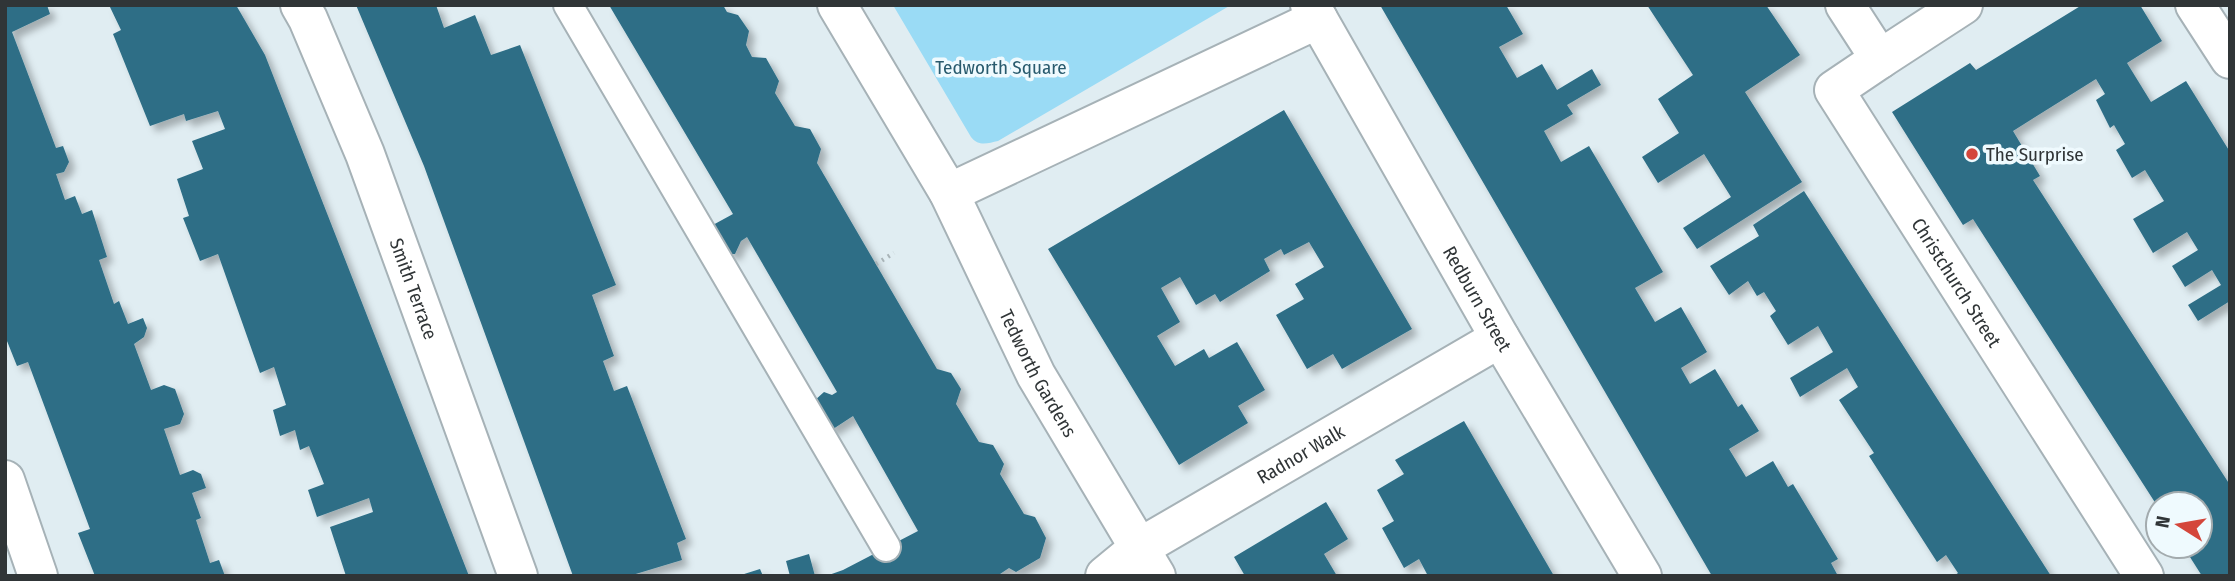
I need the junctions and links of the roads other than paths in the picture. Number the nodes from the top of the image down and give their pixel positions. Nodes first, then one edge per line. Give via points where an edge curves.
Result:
1 (300, 5) edge
2 (568, 5) edge
3 (837, 5) edge
4 (1845, 5) edge
5 (1963, 5) edge
6 (2195, 5) edge
7 (1314, 12) edge
8 (1880, 59) junction
9 (2230, 59) edge
10 (948, 193) junction
11 (1500, 338) junction
12 (5, 480) edge
13 (886, 547) dead end
14 (1148, 562) edge
15 (38, 576) edge
16 (518, 576) edge
17 (1105, 576) edge
18 (1642, 576) edge
19 (2144, 576) edge

1 - 16 street, Smith Terrace via 365,154
2 - 13 lane
3 - 10 street
4 - 8 street
5 - 8 street
6 - 9 street
7 - 10 street
7 - 11 street, Redburn Street
8 - 19 street, Christchurch Street via 1834,90
10 - 14 street, Tedworth Gardens via 1036,375
11 - 14 street, Radnor Walk
11 - 18 street, Redburn Street
12 - 15 street
14 - 17 street, Radnor Walk

